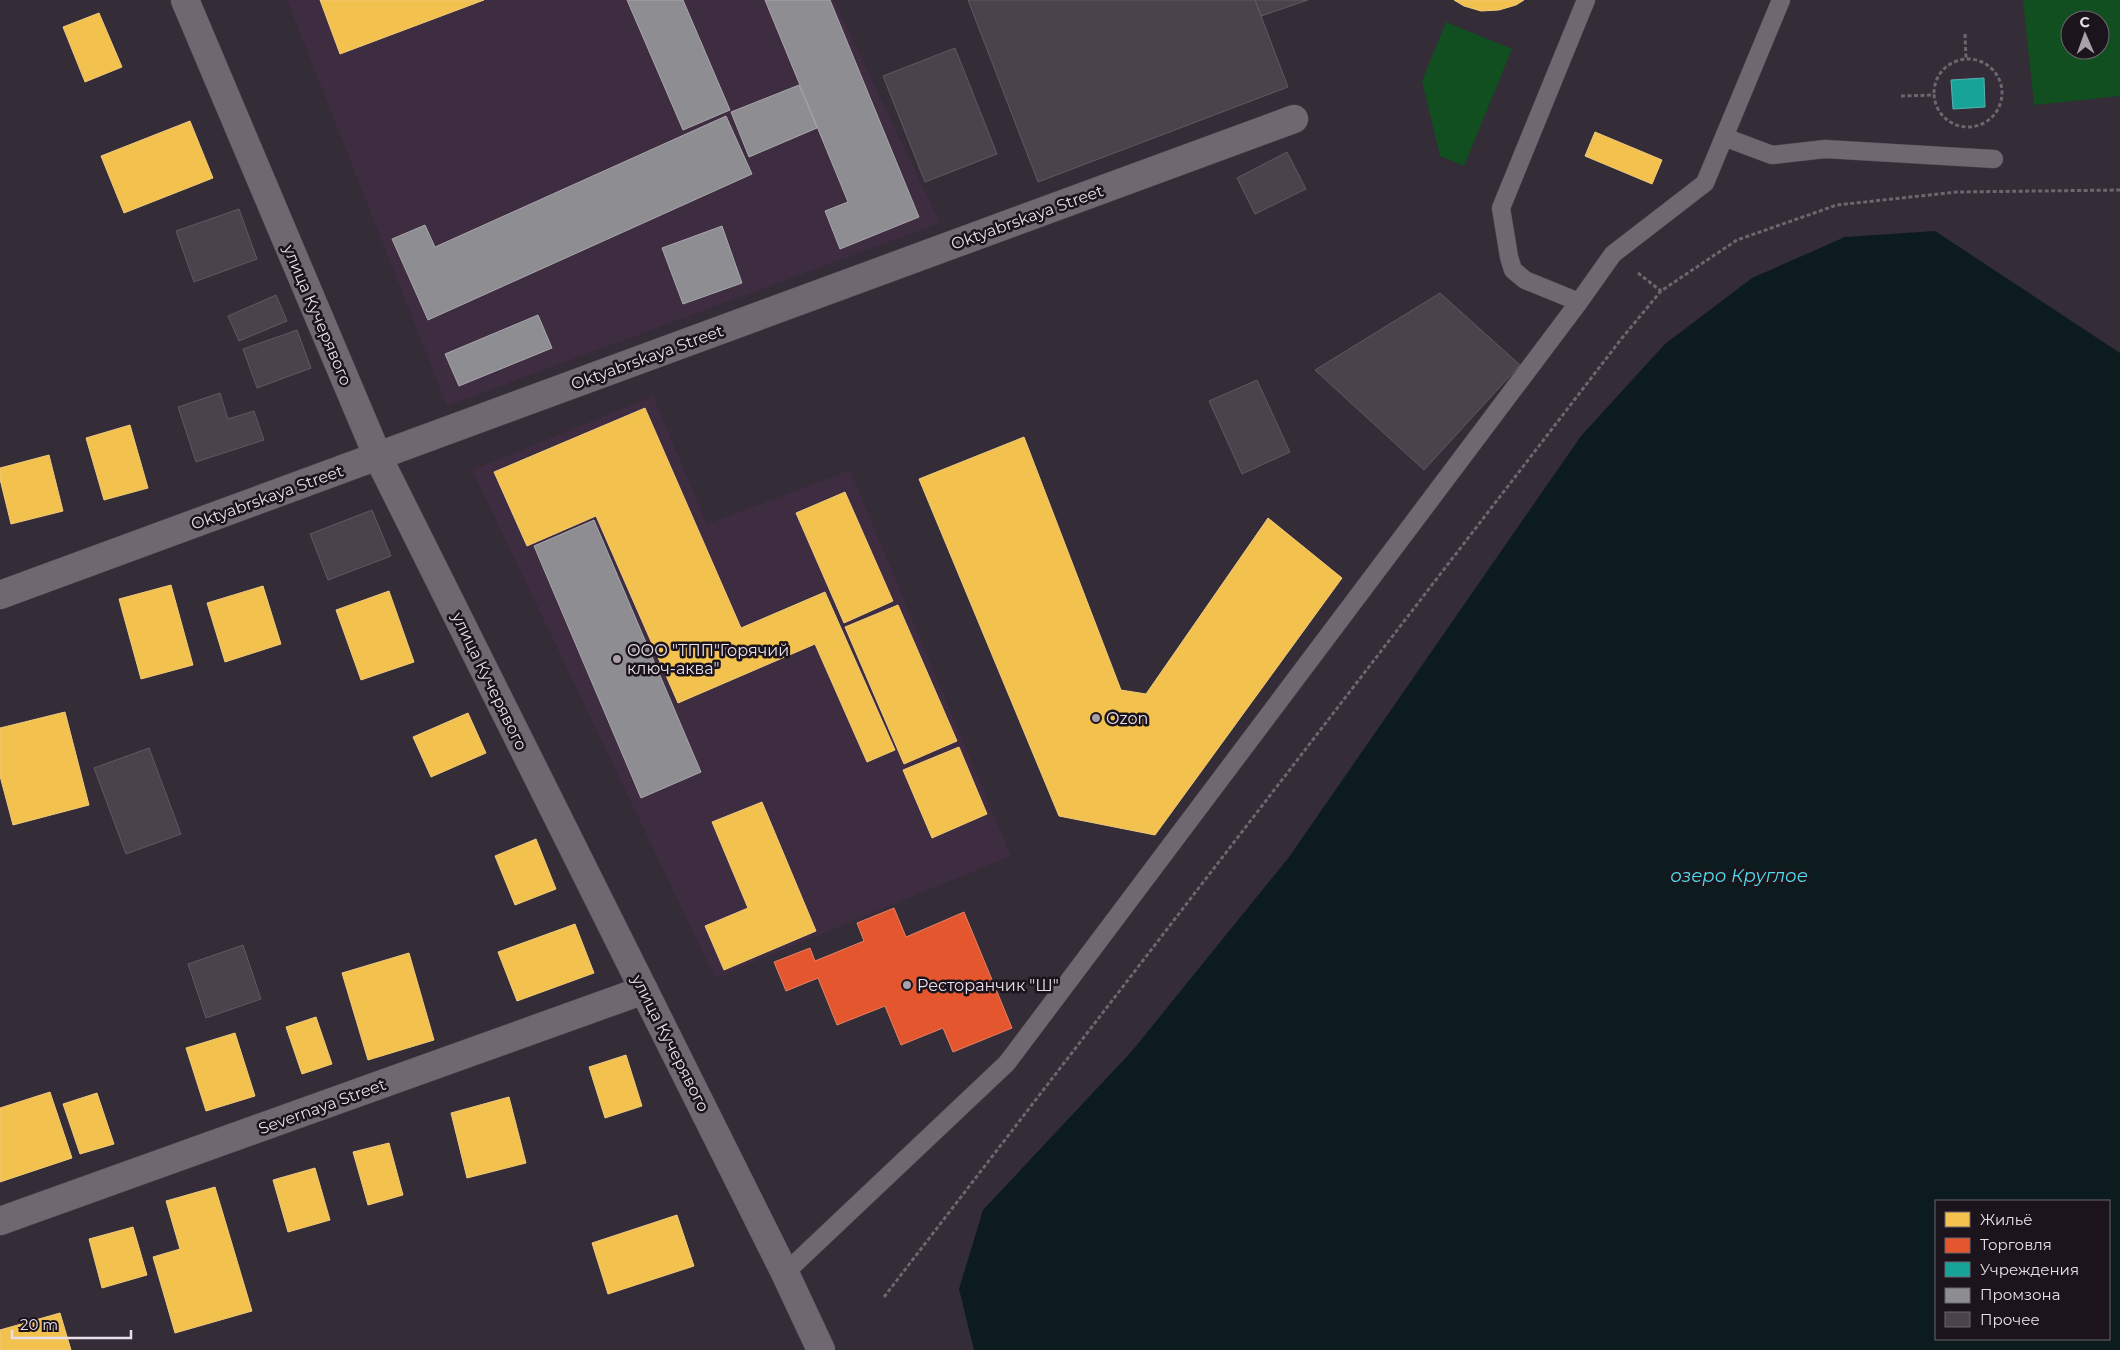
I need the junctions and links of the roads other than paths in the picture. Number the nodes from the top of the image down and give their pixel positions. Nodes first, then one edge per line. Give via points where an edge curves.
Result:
1 (185, 0) edge
2 (1586, 0) edge
3 (1780, 0) edge
4 (1294, 119) dead end
5 (1724, 137) junction
6 (1994, 159) dead end
7 (1579, 302) junction
8 (378, 456) junction
9 (0, 595) edge
10 (644, 990) junction
11 (0, 1221) edge
12 (785, 1273) junction
13 (822, 1350) edge

1 - 8 street, улица Кучерявого
2 - 7 lane via 1501,208 1513,270 1525,280
3 - 5 lane
4 - 8 street, Oktyabrskaya Street
5 - 6 lane via 1772,155 1825,149
5 - 7 lane via 1705,183 1613,254
7 - 12 lane via 1008,1063
8 - 9 street, Oktyabrskaya Street
8 - 10 street, улица Кучерявого
10 - 11 street, Severnaya Street
10 - 12 street, улица Кучерявого
12 - 13 street, улица Кучерявого

